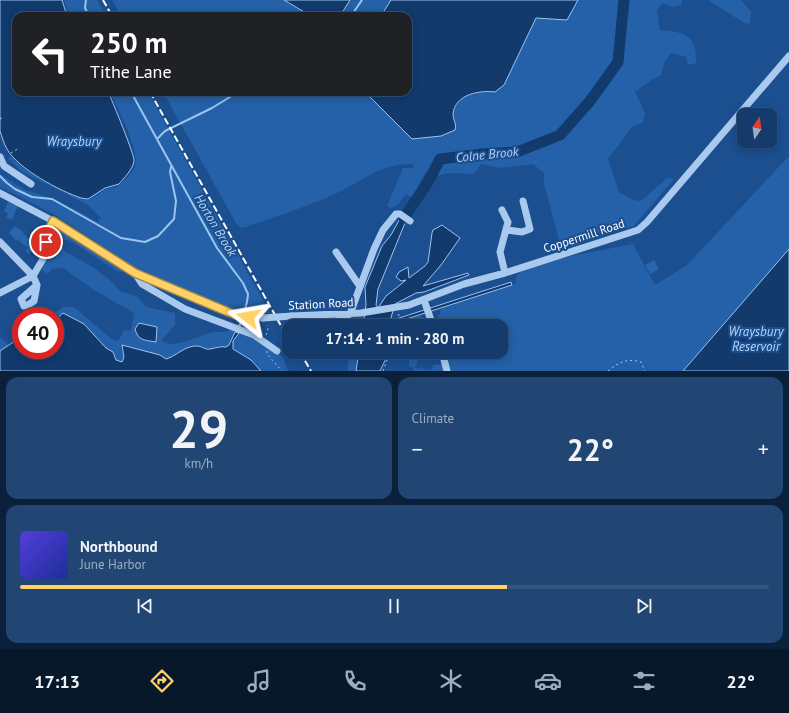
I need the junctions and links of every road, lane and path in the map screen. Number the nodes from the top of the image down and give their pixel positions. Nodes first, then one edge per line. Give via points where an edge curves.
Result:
1 (789, 56) edge
2 (4, 117) dead end
3 (0, 119) edge
4 (19, 148) dead end
5 (11, 153) dead end
6 (0, 157) edge
7 (31, 184) dead end
8 (0, 193) edge
9 (523, 201) dead end
10 (504, 212) dead end
11 (53, 221) junction
12 (410, 221) dead end
13 (507, 230) junction
14 (0, 242) edge
15 (492, 250) dead end
16 (336, 252) dead end
17 (500, 252) junction
18 (135, 273) junction
19 (505, 273) junction
20 (33, 276) junction
21 (37, 284) dead end
22 (359, 285) junction
23 (0, 293) edge
24 (424, 300) junction
25 (399, 308) junction
26 (361, 313) joint
27 (350, 314) junction
28 (341, 319) edge
29 (398, 319) edge
30 (431, 319) edge
31 (269, 344) junction
32 (278, 351) dead end
33 (387, 359) edge
34 (444, 359) edge
35 (282, 371) edge
36 (383, 371) edge
37 (447, 371) edge
38 (608, 371) edge
39 (645, 371) edge

1 - 19 street, Coppermill Road via 638,230
2 - 3 path
4 - 5 path
6 - 7 street via 4,166
8 - 11 street, Station Road
9 - 13 street via 530,229 522,232
10 - 13 street via 508,222
11 - 18 street, Station Road
11 - 20 street via 46,236 43,259
12 - 22 street via 396,214 383,230
13 - 17 street
14 - 20 street
15 - 17 street
16 - 22 street
17 - 19 street
18 - 27 street, Station Road, bridge via 233,314 248,317
18 - 31 street via 142,284 185,309 254,335
19 - 24 street, Coppermill Road via 464,284
20 - 21 street
20 - 23 street
22 - 27 street
24 - 25 street, Coppermill Road
24 - 30 street
25 - 26 street, Coppermill Road
25 - 29 path
26 - 27 street, Station Road
27 - 28 street
31 - 32 street
31 - 35 path via 267,354
33 - 36 path
34 - 37 street
38 - 39 path via 630,359 641,362

